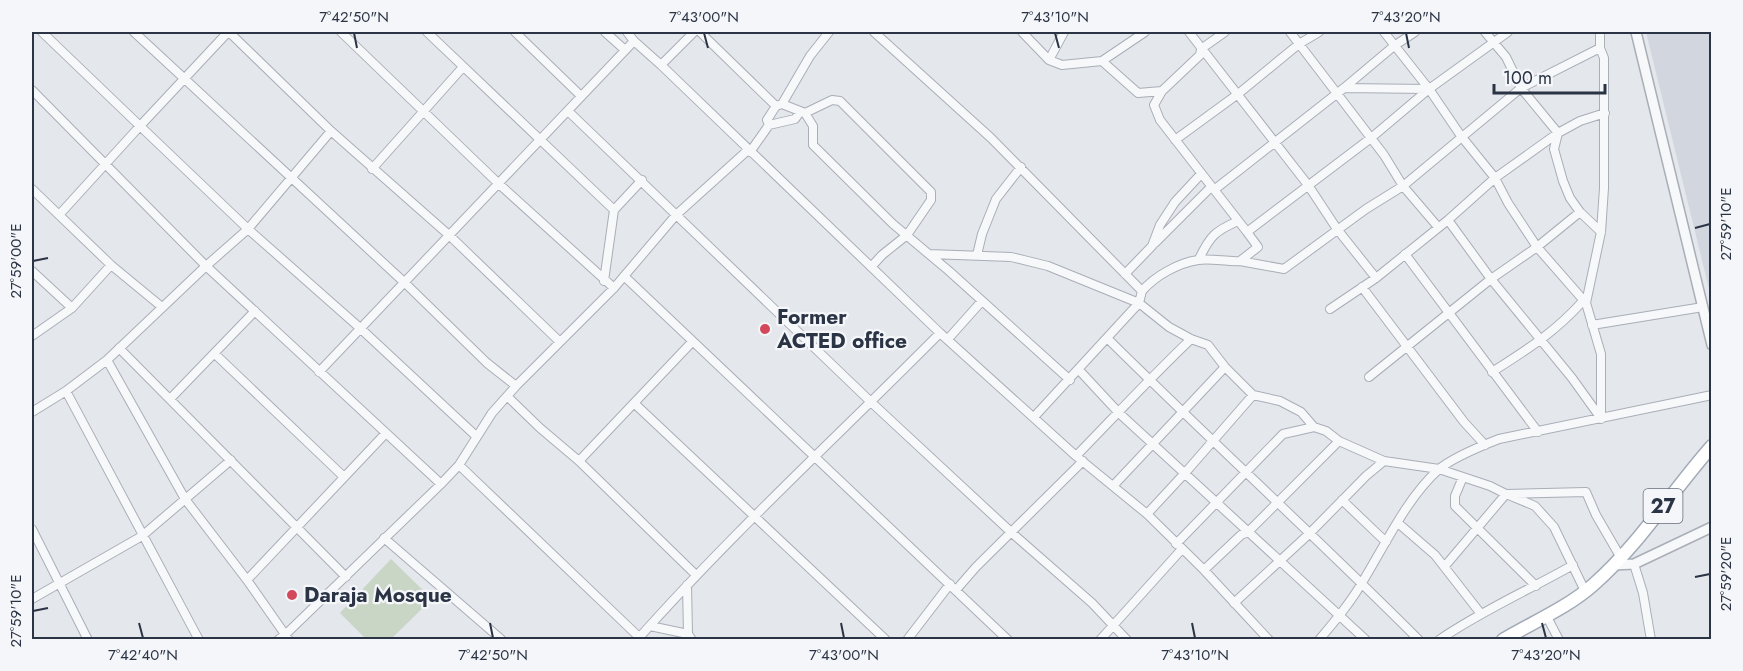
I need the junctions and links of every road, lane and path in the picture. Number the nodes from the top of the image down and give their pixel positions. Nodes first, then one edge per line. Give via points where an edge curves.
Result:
1 (42, 32) edge
2 (134, 32) edge
3 (229, 32) edge
4 (341, 32) edge
5 (427, 32) edge
6 (515, 32) edge
7 (605, 32) edge
8 (627, 32) edge
9 (694, 32) edge
10 (700, 32) edge
11 (829, 32) edge
12 (874, 32) edge
13 (1022, 32) edge
14 (1064, 32) edge
15 (1145, 32) edge
16 (1189, 32) edge
17 (1225, 32) edge
18 (1290, 32) edge
19 (1319, 32) edge
20 (1384, 32) edge
21 (1415, 32) edge
22 (1485, 32) edge
23 (1508, 32) edge
24 (1600, 32) edge
25 (1636, 32) edge
26 (634, 41) junction
27 (1493, 43) junction
28 (1299, 44) junction
29 (1394, 46) junction
30 (1600, 48) junction
31 (1201, 49) junction
32 (625, 50) junction
33 (1049, 60) junction
34 (1102, 61) junction
35 (661, 65) junction
36 (463, 67) junction
37 (184, 80) junction
38 (1521, 88) junction
39 (1429, 89) junction
40 (32, 90) edge
41 (1162, 91) junction
42 (1341, 91) junction
43 (1238, 94) junction
44 (581, 96) junction
45 (779, 105) junction
46 (422, 111) junction
47 (568, 111) junction
48 (803, 112) junction
49 (1605, 113) junction
50 (769, 125) junction
51 (140, 126) junction
52 (331, 131) junction
53 (1558, 133) junction
54 (1461, 136) junction
55 (1371, 138) junction
56 (540, 140) junction
57 (1175, 140) junction
58 (1274, 142) junction
59 (749, 151) junction
60 (105, 164) junction
61 (1021, 167) junction
62 (372, 169) junction
63 (1201, 174) junction
64 (290, 177) junction
65 (1495, 178) junction
66 (642, 180) junction
67 (499, 184) junction
68 (1308, 185) junction
69 (1403, 186) junction
70 (1212, 188) junction
71 (32, 189) edge
72 (614, 210) junction
73 (1580, 212) junction
74 (59, 215) junction
75 (676, 215) junction
76 (1448, 220) junction
77 (1238, 221) junction
78 (1438, 227) junction
79 (248, 229) junction
80 (1337, 229) junction
81 (1601, 231) junction
82 (1247, 232) junction
83 (450, 236) junction
84 (907, 236) junction
85 (1152, 246) junction
86 (1537, 248) junction
87 (929, 254) junction
88 (1406, 254) junction
89 (977, 255) junction
90 (1199, 259) junction
91 (1240, 261) junction
92 (111, 265) junction
93 (206, 266) junction
94 (870, 267) junction
95 (32, 271) edge
96 (1125, 274) junction
97 (624, 276) junction
98 (1376, 278) junction
99 (1491, 279) junction
100 (604, 281) junction
101 (405, 283) junction
102 (1362, 287) junction
103 (614, 288) junction
104 (1142, 291) junction
105 (981, 302) junction
106 (1584, 302) junction
107 (1139, 303) junction
108 (162, 307) junction
109 (72, 308) junction
110 (1703, 308) junction
111 (1330, 309) dead end
112 (255, 311) junction
113 (1451, 313) junction
114 (1592, 325) junction
115 (360, 328) junction
116 (940, 333) junction
117 (32, 336) edge
118 (1107, 338) junction
119 (948, 339) junction
120 (1191, 339) junction
121 (560, 342) junction
122 (692, 342) junction
123 (1540, 342) junction
124 (1712, 345) edge
125 (1406, 347) junction
126 (119, 348) junction
127 (215, 354) junction
128 (107, 360) junction
129 (1226, 367) junction
130 (1079, 370) junction
131 (319, 372) junction
132 (1492, 372) junction
133 (1369, 377) dead end
134 (1148, 379) junction
135 (1070, 380) junction
136 (516, 386) junction
137 (66, 391) junction
138 (1253, 395) junction
139 (1712, 395) edge
140 (507, 396) junction
141 (170, 399) junction
142 (872, 403) junction
143 (635, 404) junction
144 (32, 412) edge
145 (1182, 412) junction
146 (1119, 413) junction
147 (1034, 417) junction
148 (1601, 419) junction
149 (1314, 427) junction
150 (1538, 432) junction
151 (385, 434) junction
152 (476, 436) junction
153 (1339, 441) junction
154 (1212, 442) junction
155 (1153, 444) junction
156 (1485, 444) junction
157 (1712, 446) edge
158 (815, 455) junction
159 (1076, 456) junction
160 (231, 460) junction
161 (579, 461) junction
162 (1083, 461) junction
163 (1384, 461) junction
164 (459, 465) junction
165 (1439, 469) junction
166 (1245, 472) junction
167 (1185, 473) junction
168 (343, 476) junction
169 (1463, 477) junction
170 (441, 484) junction
171 (1113, 486) junction
172 (1506, 494) junction
173 (186, 500) junction
174 (1342, 500) junction
175 (1276, 502) junction
176 (1215, 503) junction
177 (1147, 514) junction
178 (755, 516) junction
179 (1398, 523) junction
180 (1478, 527) junction
181 (1712, 527) edge
182 (298, 528) junction
183 (32, 529) edge
184 (1248, 532) junction
185 (1012, 533) junction
186 (1309, 534) junction
187 (142, 536) junction
188 (384, 538) junction
189 (1386, 542) junction
190 (1179, 546) junction
191 (1280, 560) junction
192 (1617, 561) junction
193 (1634, 564) junction
194 (1573, 565) junction
195 (1445, 566) junction
196 (1204, 570) junction
197 (696, 575) junction
198 (346, 577) junction
199 (247, 580) junction
200 (1362, 583) junction
201 (60, 584) junction
202 (687, 585) junction
203 (1536, 586) junction
204 (953, 587) junction
205 (1585, 591) junction
206 (32, 599) edge
207 (1234, 603) junction
208 (1481, 614) junction
209 (1340, 615) junction
210 (1546, 615) junction
211 (1113, 624) junction
212 (650, 626) junction
213 (288, 637) edge
214 (690, 637) edge
215 (638, 638) edge
216 (88, 639) edge
217 (199, 639) edge
218 (278, 639) edge
219 (502, 639) edge
220 (886, 639) edge
221 (907, 639) edge
222 (1008, 639) edge
223 (1100, 639) edge
224 (1127, 639) edge
225 (1269, 639) edge
226 (1319, 639) edge
227 (1366, 639) edge
228 (1419, 639) edge
229 (1439, 639) edge
230 (1503, 639) edge
231 (1559, 639) edge
232 (1651, 639) edge

1 - 51 street
2 - 37 street
3 - 37 street
3 - 52 street
4 - 46 street
5 - 36 street
6 - 44 street
7 - 32 street
8 - 26 street
9 - 35 street
10 - 45 street
11 - 45 street
12 - 61 street
13 - 33 street
14 - 33 street
15 - 34 street
16 - 31 street
17 - 31 street
18 - 28 street
19 - 28 street
20 - 29 street
21 - 29 street
22 - 27 street
23 - 27 street
24 - 30 street
25 - 110 street
26 - 32 street
26 - 35 street
27 - 38 street via 1506,57
27 - 39 street
28 - 42 street
28 - 43 street
29 - 39 street
29 - 42 street
30 - 38 street
30 - 49 street via 1604,58
31 - 41 street via 1200,55
31 - 43 street
32 - 44 street
33 - 34 street via 1062,65
34 - 41 street via 1138,93
35 - 59 street
36 - 46 street
36 - 56 street
37 - 51 street
37 - 64 street
38 - 53 street
38 - 54 street
39 - 42 street
39 - 54 street
39 - 55 street
40 - 60 street
41 - 57 street via 1154,105
42 - 55 street
42 - 58 street
43 - 57 street
43 - 58 street
44 - 47 street
45 - 48 street
45 - 50 street via 767,120
46 - 62 street
46 - 67 street
47 - 56 street
47 - 66 street
48 - 50 street via 795,119
48 - 84 street via 813,126 813,145
48 - 84 street via 832,100 840,101 928,188 932,200
49 - 53 street
49 - 81 street
50 - 59 street
51 - 60 street
51 - 79 street
52 - 62 street
52 - 64 street
53 - 65 street
53 - 73 street via 1554,149 1559,168
54 - 65 street
54 - 69 street
55 - 68 street
55 - 69 street
56 - 67 street
56 - 72 street
57 - 63 street
58 - 68 street
58 - 70 street
59 - 75 street
59 - 94 street
60 - 74 street
60 - 93 street
61 - 89 street via 996,199
61 - 96 street
62 - 83 street
63 - 70 street
63 - 85 street via 1175,202
64 - 79 street
64 - 101 street
65 - 76 street
65 - 86 street
66 - 72 street
66 - 75 street
67 - 83 street
67 - 100 street
68 - 80 street
68 - 82 street
69 - 78 street
69 - 80 street
70 - 77 street
70 - 85 street
71 - 74 street
72 - 100 street
73 - 81 street
73 - 86 street
74 - 92 street
75 - 97 street
75 - 142 street
76 - 78 street
76 - 99 street
77 - 82 street
77 - 90 street via 1209,238
78 - 88 street
79 - 93 street
79 - 115 street
80 - 91 street via 1284,268
80 - 98 street
81 - 106 street
82 - 91 street via 1258,247
83 - 101 street
83 - 121 street
84 - 87 street
84 - 94 street
85 - 96 street
86 - 99 street
86 - 106 street
87 - 89 street
87 - 105 street
88 - 98 street
88 - 113 street
89 - 107 street via 1011,257 1048,266
90 - 91 street
90 - 104 street via 1152,280
92 - 108 street
92 - 109 street
93 - 108 street
93 - 112 street
94 - 116 street
95 - 109 street
96 - 104 street
97 - 103 street
97 - 122 street
98 - 102 street
99 - 113 street
99 - 123 street
100 - 103 street
101 - 115 street
101 - 136 street
102 - 111 street
102 - 125 street
103 - 121 street
104 - 107 street
105 - 119 street
105 - 135 street
106 - 114 street
106 - 123 street
107 - 118 street
107 - 120 street
108 - 126 street
109 - 117 street
110 - 114 street
110 - 124 street
112 - 127 street
112 - 131 street
113 - 125 street
113 - 132 street
114 - 148 street via 1600,354
115 - 131 street
115 - 152 street
116 - 119 street
116 - 142 street
118 - 130 street
118 - 134 street
119 - 147 street
120 - 129 street via 1208,345
120 - 134 street
121 - 136 street
122 - 143 street
122 - 158 street
123 - 132 street
123 - 148 street
125 - 133 street
125 - 156 street
126 - 128 street
126 - 141 street
127 - 141 street
127 - 168 street
128 - 137 street
128 - 173 street
129 - 138 street
129 - 145 street
130 - 135 street
130 - 146 street
131 - 151 street
132 - 150 street
134 - 145 street
134 - 146 street
135 - 147 street
136 - 140 street
137 - 144 street
137 - 187 street
138 - 149 street via 1280,401 1301,412
138 - 154 street
139 - 148 street
140 - 152 street
140 - 161 street
141 - 160 street
142 - 158 street
142 - 185 street
143 - 161 street
143 - 178 street
145 - 154 street
145 - 155 street
146 - 155 street
146 - 159 street
147 - 159 street
148 - 150 street
149 - 153 street
149 - 166 street via 1282,434
150 - 156 street
151 - 168 street
151 - 170 street
152 - 164 street
153 - 163 street
153 - 175 street
154 - 166 street
154 - 167 street
155 - 167 street
155 - 171 street
156 - 165 street
157 - 192 main road, 27
158 - 178 street
158 - 204 street
159 - 162 street
160 - 173 street
160 - 182 street
161 - 197 street
162 - 171 street
162 - 185 street
163 - 165 street
163 - 174 street
164 - 170 street
164 - 215 street
165 - 169 street
165 - 179 street
166 - 175 street
166 - 176 street
167 - 176 street
167 - 177 street
168 - 182 street
169 - 172 street
169 - 180 street via 1455,506
170 - 188 street
171 - 177 street
172 - 180 street
172 - 192 street via 1586,492
172 - 194 street via 1535,506 1554,527
173 - 187 street
173 - 199 street
174 - 186 street
174 - 189 street
175 - 184 street
175 - 186 street
176 - 184 street
176 - 190 street
177 - 190 street
178 - 197 street
178 - 220 street
179 - 189 street
179 - 195 street
180 - 195 street
180 - 203 street
181 - 193 street
182 - 198 street
182 - 199 street
183 - 201 street
184 - 191 street
184 - 196 street
185 - 204 street
185 - 211 street
186 - 191 street
186 - 200 street
187 - 201 street
187 - 217 street
188 - 198 street
188 - 219 street
189 - 200 street
190 - 196 street
190 - 211 street
191 - 207 street
191 - 209 street
192 - 193 street
192 - 205 main road
193 - 232 street
194 - 203 street
194 - 205 street
195 - 208 street
196 - 207 street
197 - 202 street
198 - 213 street
199 - 213 street
200 - 209 street
200 - 228 street
201 - 206 street
201 - 216 street
202 - 212 street
202 - 214 street
203 - 208 street
204 - 221 street
204 - 222 street
205 - 210 main road
207 - 225 street
208 - 229 street
209 - 226 street
209 - 227 street
210 - 230 main road
210 - 231 street
211 - 223 street
211 - 224 street
212 - 214 street
212 - 215 street
213 - 218 street

